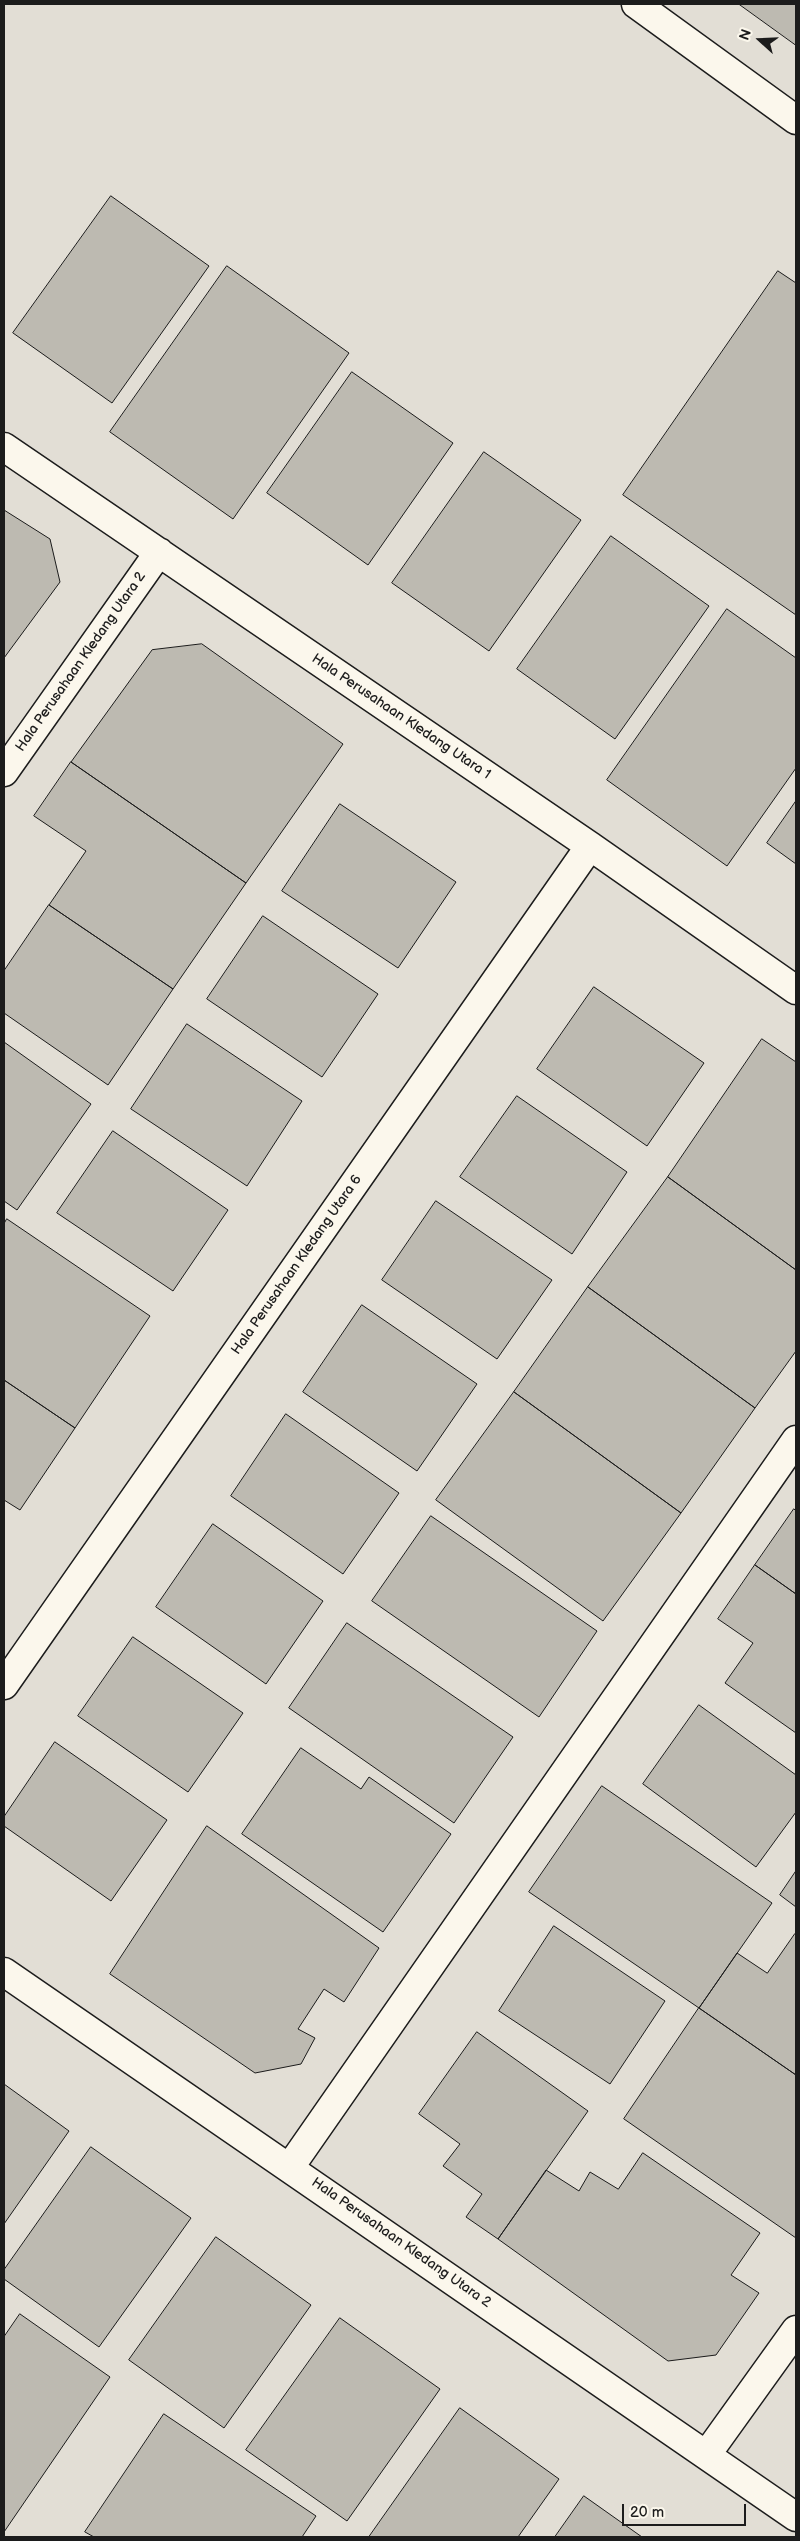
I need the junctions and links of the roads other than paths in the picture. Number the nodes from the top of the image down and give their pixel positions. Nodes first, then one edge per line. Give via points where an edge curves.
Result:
1 (636, 4) edge
2 (796, 120) edge
3 (4, 446) edge
4 (159, 552) junction
5 (4, 772) edge
6 (590, 846) junction
7 (796, 990) edge
8 (796, 1440) edge
9 (4, 1685) edge
10 (4, 1972) edge
11 (290, 2167) junction
12 (796, 2330) edge
13 (707, 2454) junction
14 (796, 2517) edge

1 - 2 street
3 - 4 street, Hala Perusahaan Kledang Utara 1
4 - 5 street, Hala Perusahaan Kledang Utara 2
4 - 6 street, Hala Perusahaan Kledang Utara 1
6 - 7 street, Hala Perusahaan Kledang Utara 1
6 - 9 street, Hala Perusahaan Kledang Utara 6
8 - 11 street
10 - 11 street, Hala Perusahaan Kledang Utara 2
11 - 13 street, Hala Perusahaan Kledang Utara 2
12 - 13 street
13 - 14 street, Hala Perusahaan Kledang Utara 2

